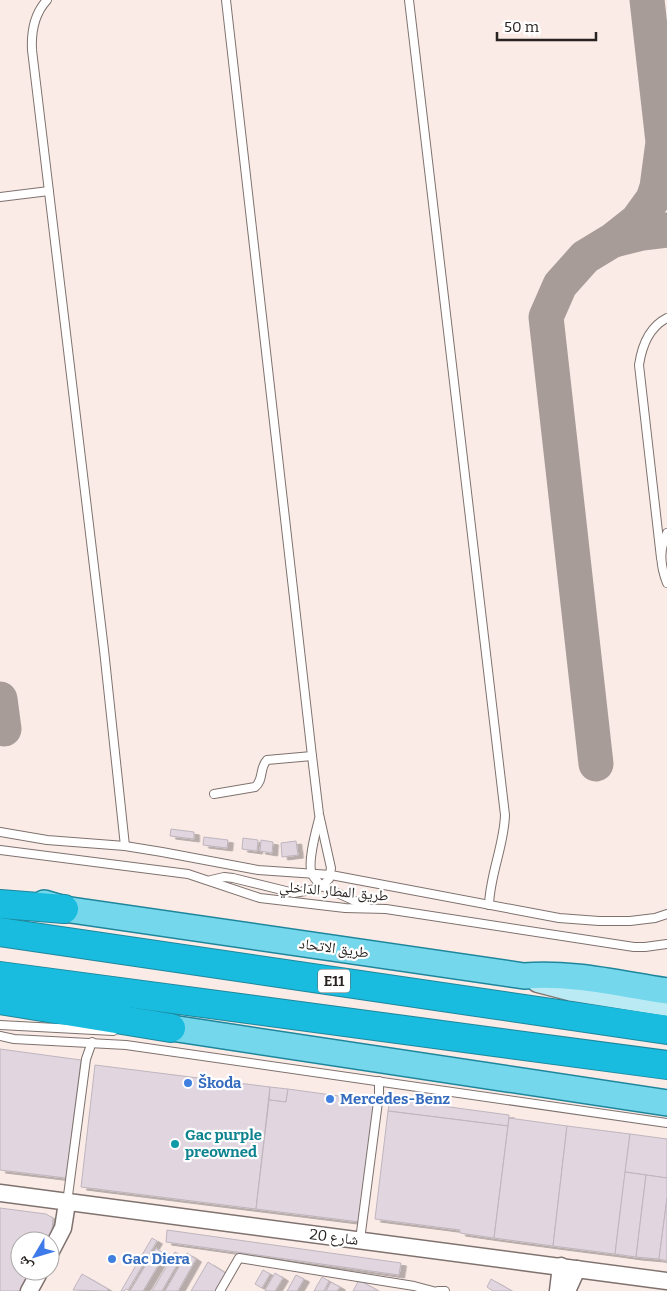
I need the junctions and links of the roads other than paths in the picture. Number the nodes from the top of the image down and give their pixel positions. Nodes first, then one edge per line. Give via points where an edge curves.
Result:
1 (47, 0) edge
2 (226, 0) edge
3 (409, 0) edge
4 (49, 191) junction
5 (0, 197) edge
6 (667, 318) edge
7 (667, 533) edge
8 (661, 558) junction
9 (667, 583) edge
10 (312, 756) junction
11 (214, 794) dead end
12 (319, 814) junction
13 (0, 832) edge
14 (125, 846) junction
15 (0, 850) edge
16 (311, 872) junction
17 (330, 874) junction
18 (211, 880) junction
19 (322, 886) junction
20 (0, 894) edge
21 (0, 904) edge
22 (489, 905) junction
23 (369, 908) junction
24 (64, 909) junction
25 (667, 914) edge
26 (0, 932) edge
27 (667, 944) edge
28 (0, 976) edge
29 (524, 976) junction
30 (667, 991) edge
31 (0, 1000) edge
32 (667, 1005) edge
33 (0, 1024) edge
34 (171, 1028) junction
35 (667, 1030) edge
36 (0, 1036) edge
37 (92, 1042) junction
38 (667, 1065) edge
39 (378, 1081) junction
40 (667, 1103) edge
41 (667, 1123) edge
42 (0, 1193) edge
43 (67, 1203) junction
44 (60, 1234) edge
45 (360, 1240) junction
46 (569, 1267) junction
47 (667, 1280) edge
48 (220, 1291) edge
49 (433, 1291) edge
50 (438, 1291) edge
51 (445, 1291) edge
52 (558, 1291) edge
53 (567, 1291) edge

1 - 4 lane via 37,15 31,38
2 - 10 lane
3 - 22 lane via 505,815
4 - 5 lane
4 - 14 lane
6 - 8 lane via 655,326 645,342 640,365
7 - 8 lane via 662,543
8 - 9 lane
10 - 11 lane via 267,760 262,767 260,783 255,787
10 - 12 lane
12 - 16 lane
12 - 17 lane
13 - 14 lane, طريق المطار الداخلي via 47,840
14 - 16 lane, طريق المطار الداخلي via 258,870
15 - 18 lane, طريق المطار الداخلي via 188,874
16 - 17 lane, طريق المطار الداخلي
16 - 19 lane
17 - 19 lane
17 - 22 lane, طريق المطار الداخلي
18 - 19 lane via 233,878 294,894
18 - 23 lane, طريق المطار الداخلي via 260,898
19 - 23 lane
20 - 24 main road, طريق الاتحاد / E11
21 - 24 highway
22 - 25 lane, طريق المطار الداخلي via 559,918 599,921 644,920
23 - 27 lane, طريق المطار الداخلي via 634,947
24 - 29 main road, طريق الاتحاد / E11
26 - 35 highway, E11
28 - 38 highway
29 - 30 main road via 565,976
29 - 32 main road, طريق الاتحاد via 573,990
31 - 34 highway
33 - 34 lane via 129,1031
34 - 40 main road
36 - 37 lane
37 - 39 lane
37 - 43 lane via 86,1059
39 - 41 lane
39 - 45 lane
42 - 43 street, شارع 20
43 - 44 street
43 - 45 street, شارع 20
45 - 46 street, شارع 20
46 - 47 street, شارع 20
46 - 52 street
46 - 53 street
48 - 49 lane via 239,1258
50 - 51 lane

